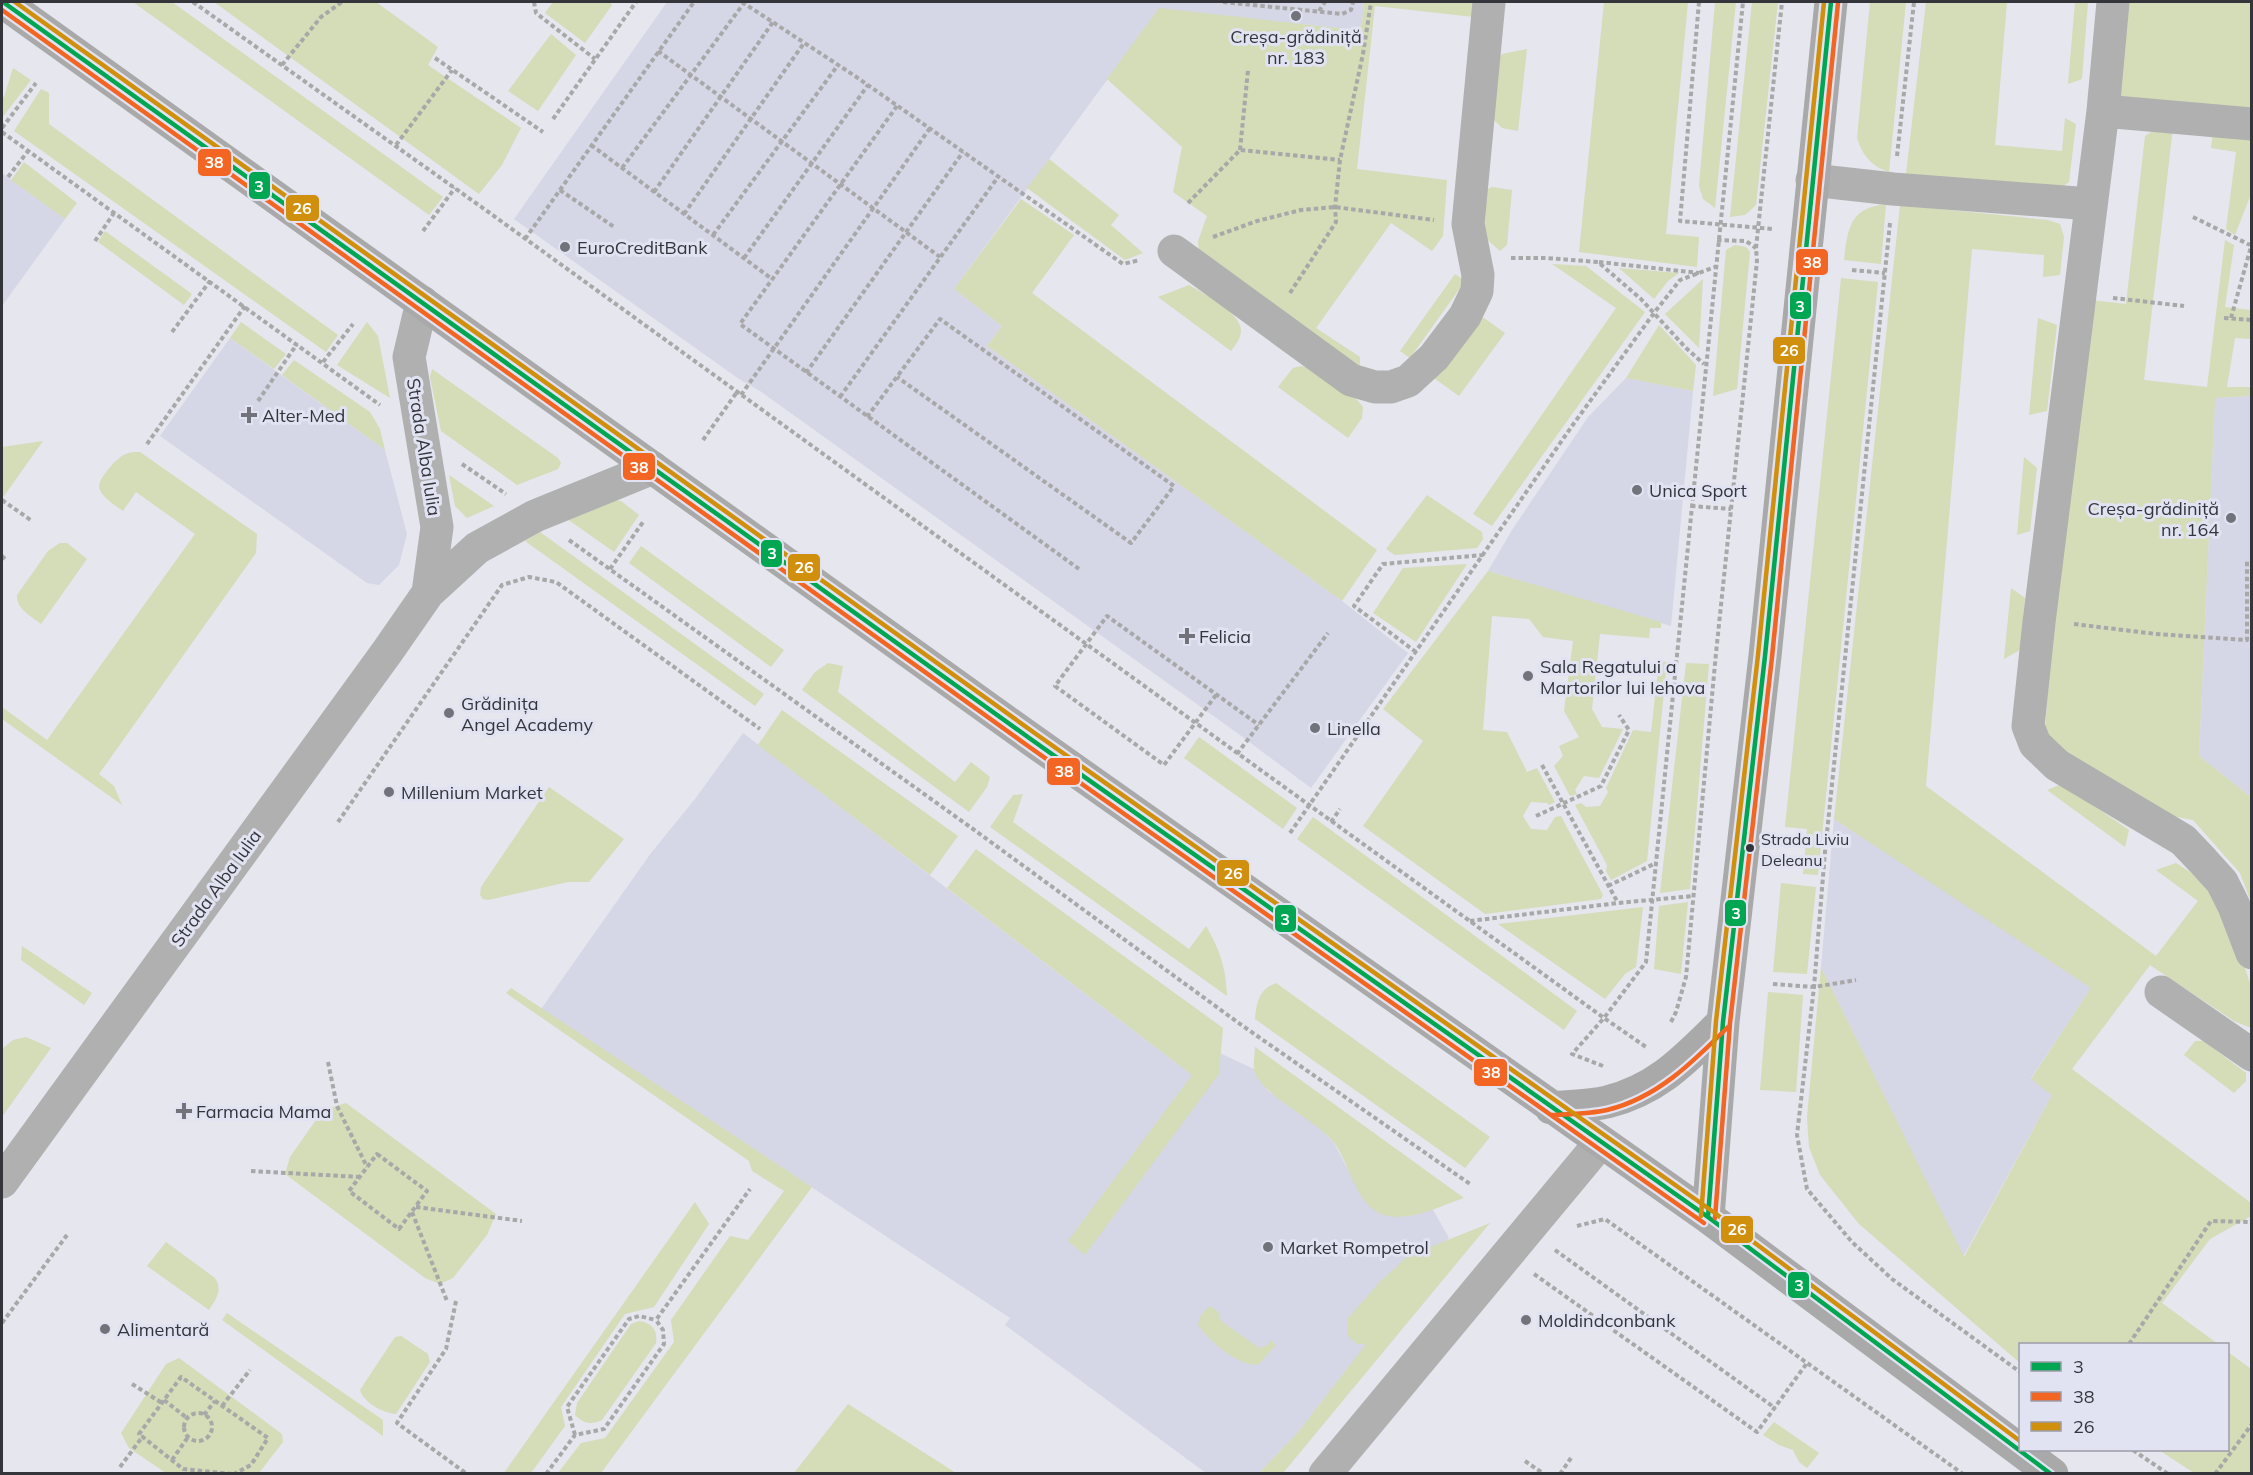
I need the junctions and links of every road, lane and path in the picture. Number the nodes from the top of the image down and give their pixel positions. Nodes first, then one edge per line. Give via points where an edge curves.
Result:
1 (3, 2) edge
2 (193, 2) edge
3 (342, 2) edge
4 (534, 2) edge
5 (636, 2) edge
6 (694, 2) edge
7 (743, 2) edge
8 (1223, 2) edge
9 (1326, 2) edge
10 (1353, 2) edge
11 (1371, 2) edge
12 (1489, 2) edge
13 (1700, 2) edge
14 (1743, 2) edge
15 (1782, 2) edge
16 (1831, 2) edge
17 (1914, 2) edge
18 (2113, 2) edge
19 (1318, 11) junction
20 (773, 22) junction
21 (804, 43) junction
22 (658, 51) junction
23 (435, 58) dead end
24 (595, 59) junction
25 (282, 65) junction
26 (838, 65) junction
27 (452, 70) junction
28 (1248, 70) dead end
29 (691, 74) junction
30 (36, 83) dead end
31 (868, 85) junction
32 (721, 97) junction
33 (897, 106) junction
34 (2103, 111) junction
35 (553, 119) dead end
36 (751, 119) junction
37 (2252, 124) edge
38 (930, 128) junction
39 (2, 130) edge
40 (543, 132) dead end
41 (782, 142) junction
42 (396, 146) junction
43 (591, 146) junction
44 (1240, 150) junction
45 (28, 151) junction
46 (963, 152) junction
47 (1340, 160) junction
48 (812, 164) junction
49 (622, 168) junction
50 (8, 177) dead end
51 (998, 177) junction
52 (1812, 180) junction
53 (840, 184) junction
54 (455, 188) junction
55 (1893, 189) junction
56 (560, 190) junction
57 (654, 192) junction
58 (1188, 203) dead end
59 (2091, 204) junction
60 (1335, 207) junction
61 (873, 208) junction
62 (114, 213) junction
63 (684, 214) junction
64 (2193, 217) dead end
65 (1468, 224) junction
66 (1719, 225) junction
67 (614, 226) dead end
68 (1759, 228) junction
69 (423, 231) dead end
70 (906, 232) junction
71 (1807, 232) junction
72 (713, 235) junction
73 (525, 239) junction
74 (1718, 240) junction
75 (95, 241) dead end
76 (2251, 244) edge
77 (1756, 248) junction
78 (1174, 251) junction
79 (940, 257) junction
80 (744, 258) junction
81 (1475, 258) junction
82 (1599, 262) junction
83 (1715, 267) junction
84 (1852, 270) dead end
85 (1700, 273) junction
86 (1885, 273) junction
87 (772, 279) junction
88 (210, 281) junction
89 (2138, 301) dead end
90 (422, 302) junction
91 (245, 306) junction
92 (2184, 306) dead end
93 (1654, 313) junction
94 (2223, 318) dead end
95 (2231, 318) junction
96 (2252, 320) edge
97 (1270, 321) junction
98 (353, 324) dead end
99 (172, 332) dead end
100 (297, 344) junction
101 (774, 350) junction
102 (324, 362) junction
103 (1705, 365) junction
104 (806, 373) junction
105 (897, 376) junction
106 (737, 392) junction
107 (741, 395) junction
108 (840, 397) junction
109 (258, 401) dead end
110 (383, 407) dead end
111 (867, 417) junction
112 (703, 440) dead end
113 (147, 444) dead end
114 (458, 462) dead end
115 (653, 468) junction
116 (506, 495) dead end
117 (2, 500) edge
118 (1691, 506) junction
119 (1731, 509) junction
120 (33, 520) dead end
121 (644, 522) dead end
122 (565, 537) dead end
123 (1483, 555) junction
124 (2247, 559) dead end
125 (610, 569) junction
126 (1079, 569) dead end
127 (428, 593) junction
128 (2039, 622) junction
129 (1328, 633) dead end
130 (2249, 640) edge
131 (1085, 644) junction
132 (1416, 652) junction
133 (1216, 695) junction
134 (1619, 715) dead end
135 (1195, 723) junction
136 (1259, 725) junction
137 (760, 729) dead end
138 (1237, 754) junction
139 (1542, 765) dead end
140 (1564, 804) junction
141 (1309, 806) junction
142 (1340, 809) dead end
143 (1536, 816) dead end
144 (338, 822) dead end
145 (1331, 822) junction
146 (1290, 833) dead end
147 (1656, 863) junction
148 (1608, 886) junction
149 (1693, 896) junction
150 (1652, 900) junction
151 (1618, 903) junction
152 (1469, 922) junction
153 (2252, 953) edge
154 (1856, 980) dead end
155 (1773, 984) dead end
156 (1814, 987) junction
157 (2161, 992) dead end
158 (1604, 1018) junction
159 (1723, 1022) junction
160 (1666, 1030) dead end
161 (1639, 1056) dead end
162 (2252, 1056) edge
163 (327, 1062) dead end
164 (1606, 1067) dead end
165 (1551, 1108) junction
166 (1600, 1143) junction
167 (367, 1167) junction
168 (251, 1172) dead end
169 (360, 1177) junction
170 (2, 1182) edge
171 (1470, 1184) dead end
172 (750, 1189) dead end
173 (416, 1207) junction
174 (411, 1211) junction
175 (1708, 1217) junction
176 (522, 1221) dead end
177 (2252, 1222) edge
178 (1575, 1226) dead end
179 (68, 1235) dead end
180 (1553, 1249) dead end
181 (1526, 1268) dead end
182 (447, 1301) dead end
183 (456, 1301) dead end
184 (656, 1320) junction
185 (2, 1323) edge
186 (2130, 1343) edge
187 (1807, 1362) junction
188 (250, 1370) dead end
189 (2019, 1371) edge
190 (132, 1384) dead end
191 (163, 1401) junction
192 (215, 1401) junction
193 (222, 1406) junction
194 (1774, 1408) junction
195 (204, 1415) junction
196 (187, 1418) junction
197 (2252, 1424) edge
198 (575, 1435) junction
199 (143, 1436) junction
200 (188, 1437) junction
201 (2019, 1448) edge
202 (2022, 1451) edge
203 (2136, 1451) edge
204 (1571, 1458) dead end
205 (172, 1460) junction
206 (1525, 1461) dead end
207 (120, 1467) dead end
208 (225, 1473) edge
209 (233, 1473) edge
210 (467, 1473) edge
211 (546, 1473) edge
212 (1325, 1473) edge
213 (1544, 1473) edge
214 (1560, 1473) edge
215 (1963, 1473) edge
216 (2052, 1473) edge
217 (2168, 1473) edge
218 (2215, 1473) edge

1 - 90 main road
2 - 25 path
3 - 25 path via 321,17
4 - 24 path via 536,13
5 - 24 path
6 - 22 path
7 - 20 path
7 - 29 path
8 - 19 path
9 - 19 path
10 - 19 path via 1351,10 1342,14
11 - 47 path
12 - 65 street
13 - 66 path via 1680,221
14 - 66 path
15 - 68 path
16 - 52 main road
17 - 55 path
18 - 34 street
20 - 21 path
20 - 32 path
21 - 26 path
21 - 36 path
22 - 29 path
22 - 43 path
23 - 27 path
24 - 35 path
25 - 42 path
26 - 31 path
26 - 41 path
27 - 40 path
27 - 42 path
28 - 44 path
29 - 32 path
29 - 49 path
30 - 39 path
31 - 33 path
31 - 48 path
32 - 36 path
32 - 57 path
33 - 38 path
33 - 53 path
34 - 37 street
34 - 59 street
36 - 41 path
36 - 63 path
38 - 46 path
38 - 61 path
39 - 45 path
41 - 48 path
41 - 72 path
42 - 54 path
43 - 49 path
43 - 56 path
44 - 47 path
44 - 58 path
45 - 50 path
45 - 62 path
46 - 51 path
46 - 70 path
47 - 60 path
48 - 53 path
48 - 80 path
49 - 57 path
51 - 78 path via 1123,264
51 - 79 path
52 - 55 street
52 - 71 main road
53 - 61 path
53 - 87 path
54 - 69 path
54 - 73 path
55 - 59 street
55 - 86 path
56 - 67 path
56 - 73 path
57 - 63 path
59 - 128 street
60 - 65 path
60 - 78 path via 1301,210 1257,221
60 - 97 path via 1336,222 1331,231
61 - 70 path
61 - 101 path
62 - 75 path
62 - 88 path
63 - 72 path
64 - 76 path
65 - 81 street
66 - 68 path
66 - 74 path
68 - 71 path
68 - 77 path
70 - 79 path
70 - 104 path
71 - 159 main road via 1765,656
72 - 80 path
73 - 106 path
74 - 77 path via 1746,241
74 - 83 path
76 - 95 path
77 - 119 path
78 - 97 street
79 - 108 path
80 - 87 path
81 - 82 path
81 - 97 street via 1477,291 1465,316 1422,369 1408,381 1391,387 1351,380
82 - 85 path
82 - 93 path
83 - 85 path
83 - 103 path
84 - 86 path
85 - 93 path via 1680,280
86 - 156 path
87 - 101 path via 740,324
88 - 91 path
88 - 99 path
89 - 92 path
90 - 115 main road
90 - 127 street, Strada Alba Iulia via 409,357 437,527
91 - 100 path
91 - 113 path
93 - 103 path
93 - 123 path
94 - 95 path
95 - 96 path
98 - 102 path
100 - 102 path
100 - 109 path
101 - 104 path
101 - 107 path
102 - 110 path
103 - 118 path
104 - 108 path
105 - 105 path via 1131,543 1174,486 940,319
105 - 111 path
106 - 107 path
106 - 112 path
107 - 131 path
108 - 111 path
111 - 126 path
114 - 116 path
115 - 127 street, Strada Alba Iulia via 535,516 477,548
115 - 165 main road
117 - 120 path
118 - 119 path
118 - 147 path
119 - 149 path
121 - 125 path
122 - 125 path
123 - 132 path
123 - 132 path via 1383,564 1354,606
124 - 130 path
125 - 171 path via 1240,1024
127 - 170 street, Strada Alba Iulia
128 - 130 path
128 - 153 street via 2028,726 2035,744 2057,765 2190,847 2222,882
129 - 136 path
131 - 133 path via 1107,616
131 - 135 path
131 - 135 path via 1055,686 1164,765
132 - 141 path
133 - 135 path
133 - 136 path
134 - 140 path via 1629,730 1601,786
135 - 138 path
136 - 138 path
137 - 144 path via 556,582 529,577 502,585
138 - 141 path
139 - 140 path
140 - 143 path
140 - 148 path
141 - 145 path
141 - 146 path
142 - 145 path
145 - 152 path
147 - 148 path
147 - 150 path
148 - 151 path
149 - 150 path
149 - 160 path via 1686,977
150 - 151 path
150 - 158 path via 1646,962
151 - 152 path
152 - 158 path
154 - 156 path
155 - 156 path
156 - 189 path via 1797,1135 1808,1189 1852,1242 1892,1279
157 - 162 street
158 - 161 path via 1650,1050
158 - 164 path via 1572,1054
159 - 165 main road via 1673,1070 1643,1090 1606,1102
159 - 175 main road
163 - 167 path via 337,1106
165 - 166 main road
166 - 175 main road
166 - 212 street
167 - 169 path
167 - 173 path via 377,1154 427,1191
168 - 169 path
169 - 174 path via 349,1191 399,1229
172 - 184 path
173 - 174 path
173 - 176 path
174 - 182 path
175 - 201 main road
177 - 186 path via 2211,1221
178 - 187 path via 1605,1219
179 - 185 path
180 - 194 path
181 - 194 path via 1757,1432
183 - 210 path via 447,1349 398,1423
184 - 198 path via 663,1330 664,1344 604,1429
184 - 198 path via 639,1316 628,1319 567,1407
187 - 194 path
187 - 215 path
188 - 193 path
190 - 191 path
191 - 192 path via 181,1377
191 - 196 path
191 - 199 path via 139,1434
192 - 193 path
192 - 195 path
193 - 209 path via 268,1438 251,1465
195 - 196 path
195 - 200 path via 211,1422 209,1435 198,1441
196 - 200 path via 184,1427
197 - 218 path
198 - 211 path
199 - 205 path
199 - 207 path
200 - 205 path
202 - 216 main road
203 - 217 path
204 - 214 path
205 - 208 path via 183,1469
206 - 213 path
208 - 209 path

